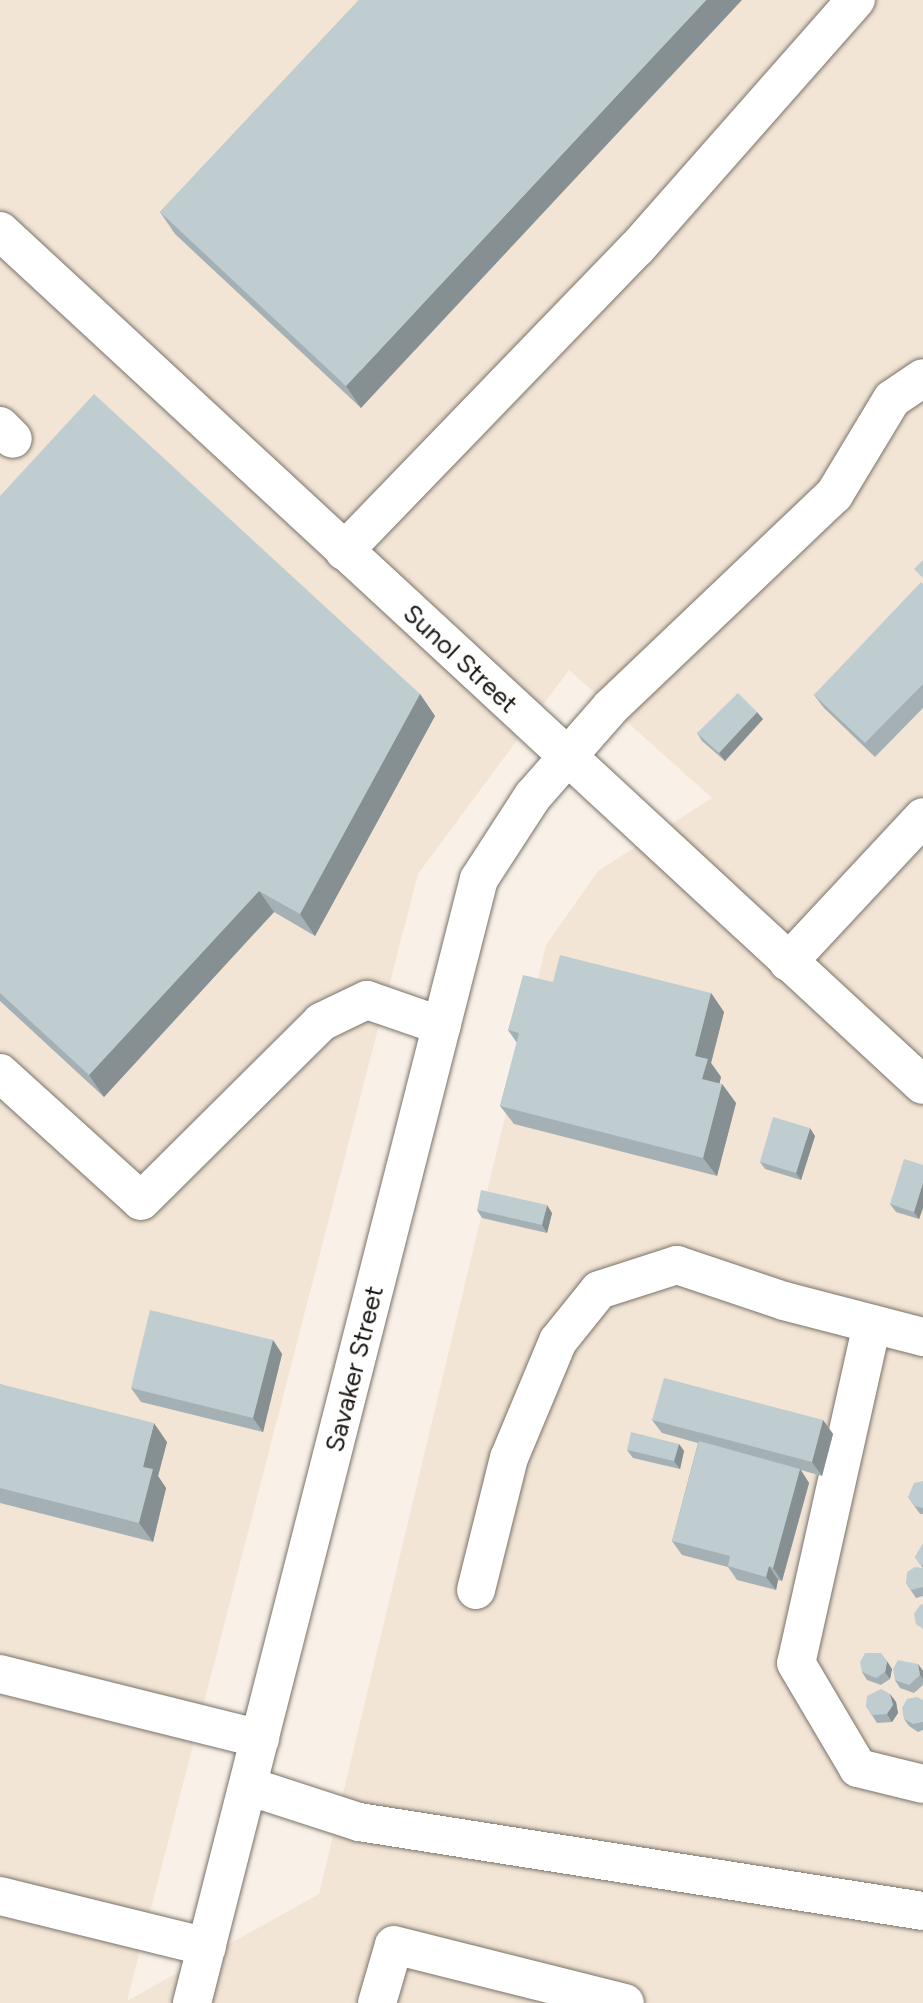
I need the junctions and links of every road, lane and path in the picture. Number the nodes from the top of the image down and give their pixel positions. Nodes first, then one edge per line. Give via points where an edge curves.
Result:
1 (856, 0) edge
2 (0, 231) edge
3 (923, 378) edge
4 (344, 551) junction
5 (566, 758) junction
6 (923, 817) edge
7 (788, 962) junction
8 (442, 1026) junction
9 (0, 1073) edge
10 (923, 1085) edge
11 (872, 1324) junction
12 (923, 1337) edge
13 (476, 1590) dead end
14 (0, 1674) edge
15 (260, 1739) junction
16 (923, 1784) edge
17 (248, 1786) junction
18 (0, 1896) edge
19 (923, 1911) edge
20 (207, 1947) junction
21 (192, 2003) edge
22 (377, 2003) edge
23 (625, 2003) edge

1 - 4 street via 637,248
2 - 4 street, Sunol Street
3 - 5 street, Savaker Street via 892,399 834,495 630,689
4 - 5 street, Sunol Street
5 - 7 street, Sunol Street
5 - 8 street, Savaker Street via 533,796 479,879
6 - 7 street
7 - 10 street, Sunol Street
8 - 9 street via 367,1000 321,1022 141,1200
8 - 15 street, Savaker Street
11 - 12 street
11 - 13 street via 677,1265 599,1290 558,1341 509,1458
11 - 16 street via 796,1663 858,1768
14 - 15 street
15 - 17 street, Savaker Street
17 - 19 street via 359,1822
17 - 20 street, Savaker Street
18 - 20 street
20 - 21 street, Savaker Street
22 - 23 street via 394,1945

